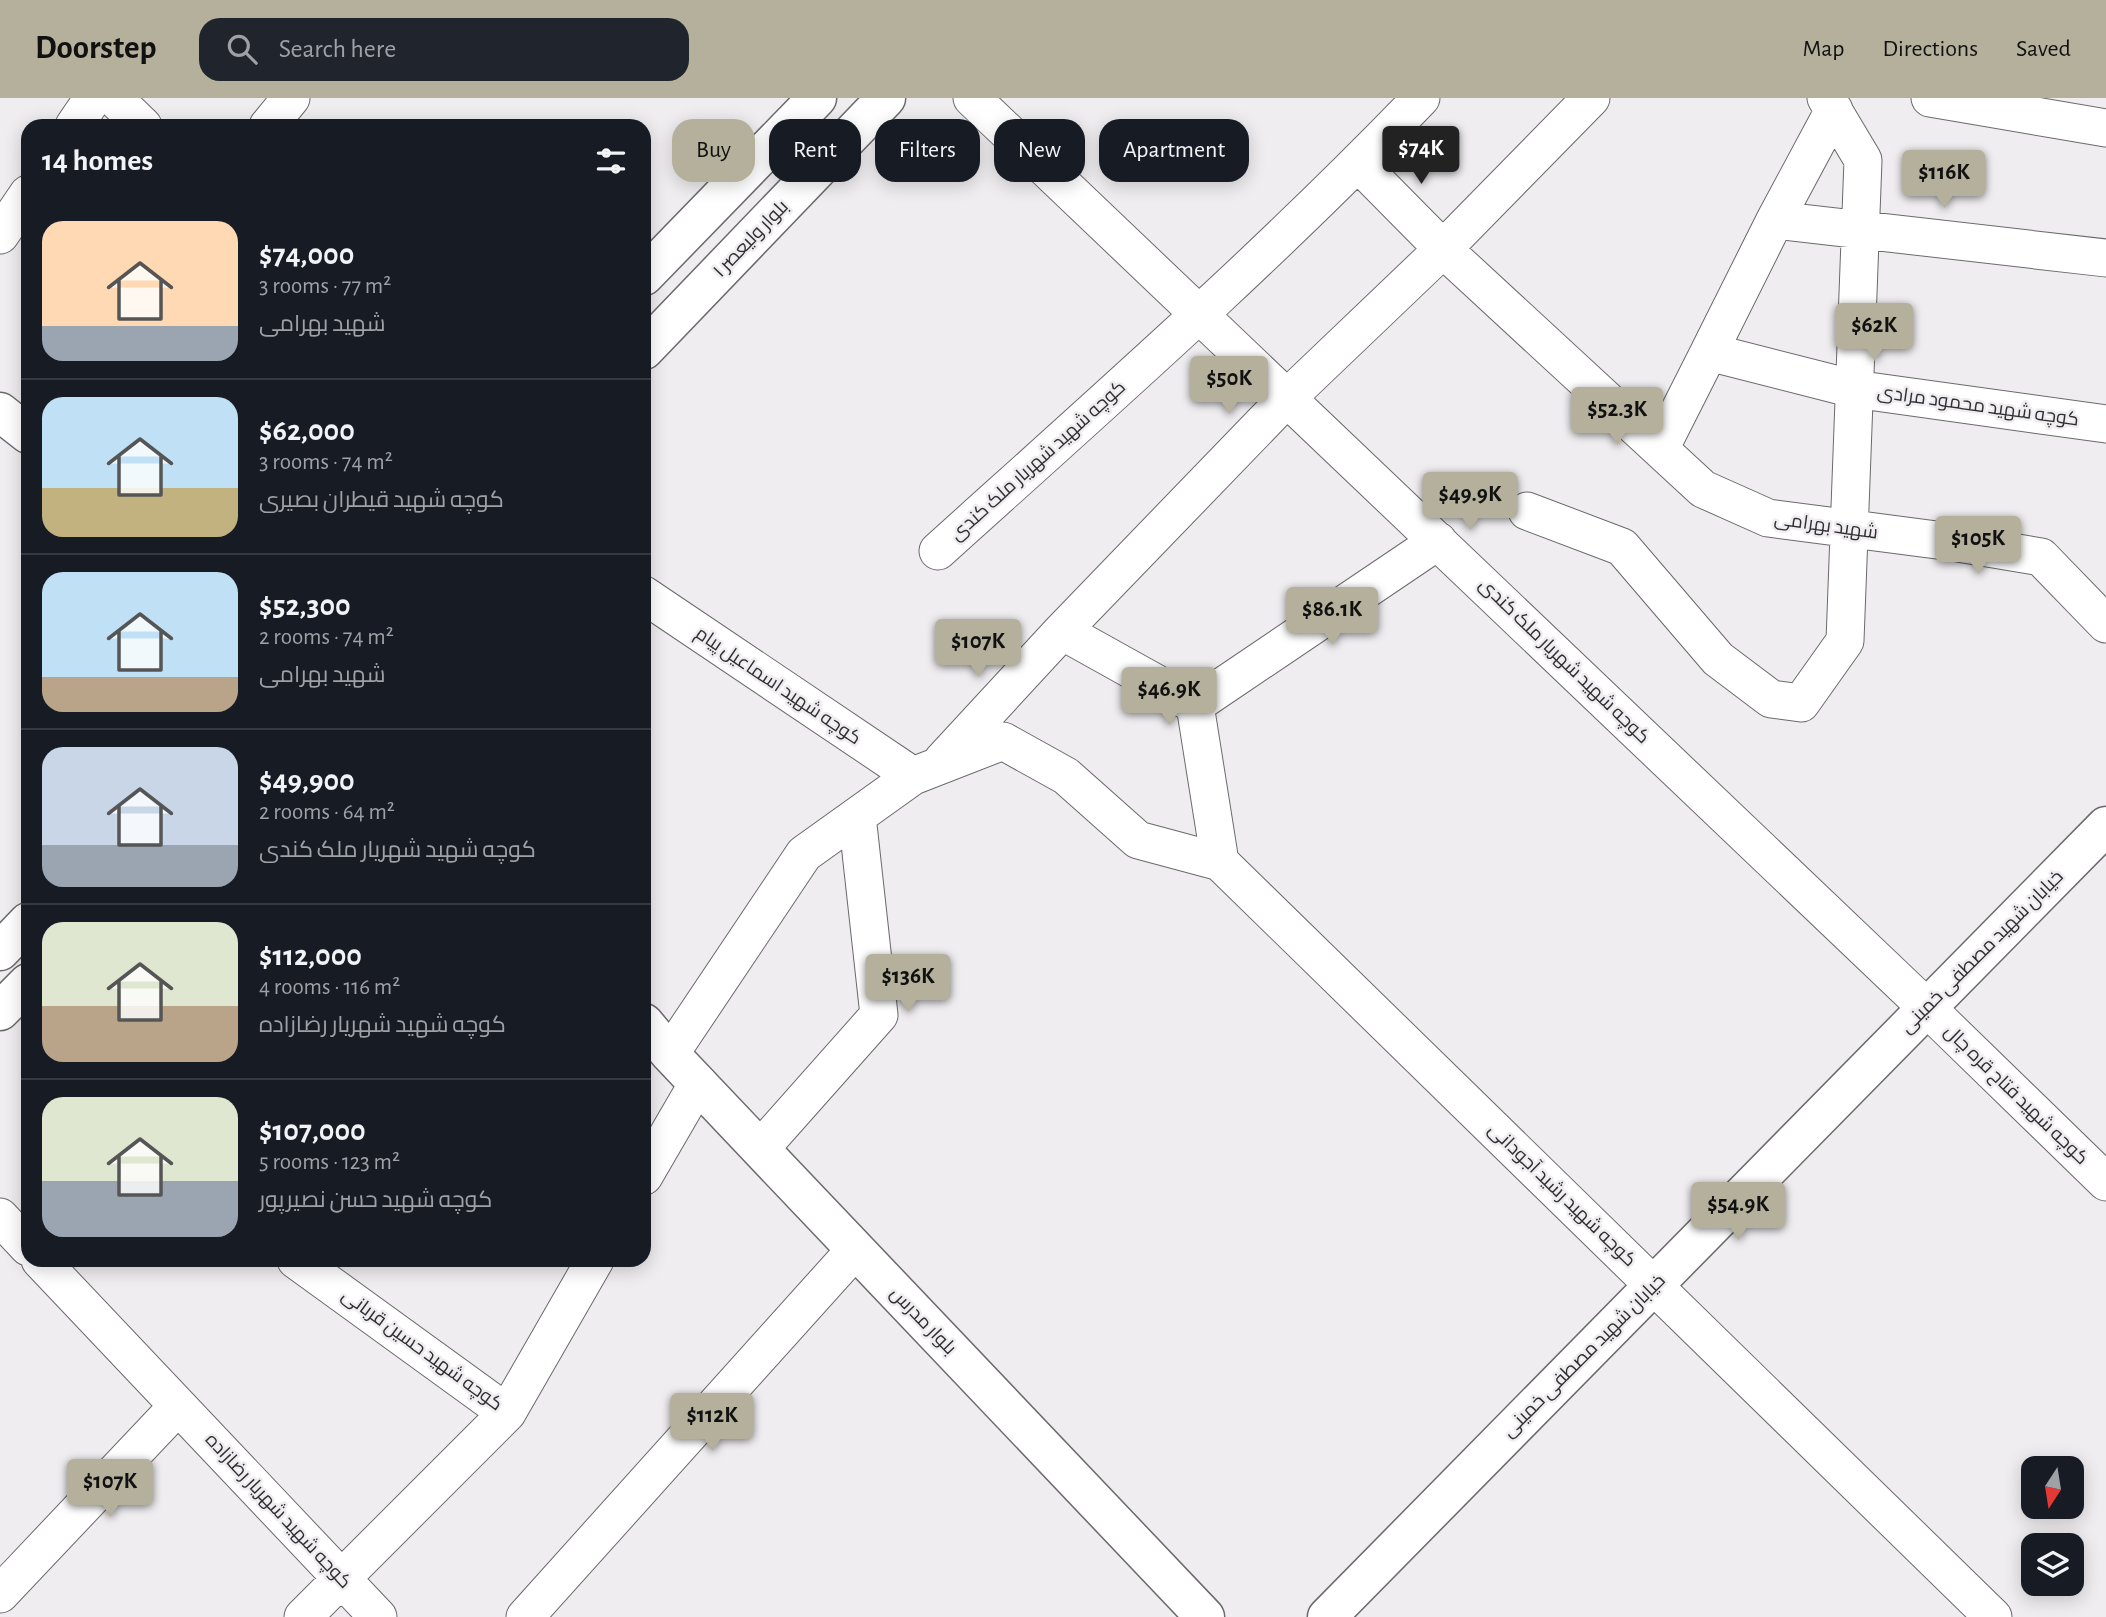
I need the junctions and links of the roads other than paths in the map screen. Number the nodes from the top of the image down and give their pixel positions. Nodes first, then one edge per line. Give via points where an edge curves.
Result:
1 (93, 98) edge
2 (114, 98) edge
3 (291, 98) edge
4 (817, 98) edge
5 (886, 98) edge
6 (972, 98) edge
7 (1421, 98) edge
8 (1591, 98) edge
9 (1930, 98) edge
10 (1830, 104) edge
11 (79, 119) edge
12 (136, 119) edge
13 (274, 119) edge
14 (2106, 128) edge
15 (1358, 163) junction
16 (21, 204) edge
17 (1775, 220) junction
18 (1861, 229) junction
19 (0, 235) edge
20 (1443, 249) junction
21 (2106, 258) edge
22 (651, 269) edge
23 (1200, 315) junction
24 (651, 343) edge
25 (1709, 352) junction
26 (1854, 389) junction
27 (1287, 397) junction
28 (0, 412) edge
29 (2106, 424) edge
30 (21, 428) edge
31 (1660, 449) junction
32 (1527, 511) dead end
33 (1849, 529) junction
34 (1438, 541) junction
35 (938, 551) dead end
36 (651, 599) edge
37 (2106, 624) edge
38 (1062, 631) junction
39 (1195, 705) junction
40 (925, 772) junction
41 (857, 816) junction
42 (2106, 826) edge
43 (1220, 862) junction
44 (21, 929) edge
45 (0, 951) edge
46 (21, 990) edge
47 (1927, 1007) junction
48 (0, 1011) edge
49 (651, 1031) edge
50 (670, 1054) junction
51 (698, 1083) junction
52 (760, 1149) junction
53 (651, 1164) edge
54 (2106, 1182) edge
55 (0, 1217) edge
56 (21, 1240) edge
57 (855, 1250) junction
58 (47, 1267) edge
59 (306, 1267) edge
60 (592, 1267) edge
61 (1654, 1284) junction
62 (178, 1406) junction
63 (507, 1413) junction
64 (341, 1578) junction
65 (0, 1594) edge
66 (303, 1617) edge
67 (378, 1617) edge
68 (525, 1617) edge
69 (1205, 1617) edge
70 (1327, 1617) edge
71 (1993, 1617) edge

1 - 11 street
2 - 12 street
3 - 13 street
4 - 22 main road
5 - 24 main road, بلوار ولیعصر ۱
6 - 23 street, کوچه شهید شهریار ملک کندی
7 - 15 street, کوچه شهید شهریار ملک کندی
8 - 20 street
9 - 14 street
10 - 17 street
10 - 18 street via 1863,160
15 - 20 street, شهید بهرامی
15 - 23 street, کوچه شهید شهریار ملک کندی
16 - 19 street
17 - 18 street
17 - 25 street
18 - 21 street
18 - 26 street
20 - 27 street
20 - 31 street, شهید بهرامی
23 - 27 street, کوچه شهید شهریار ملک کندی
23 - 35 street, کوچه شهید شهریار ملک کندی
25 - 26 street, کوچه شهید محمود مرادی
25 - 31 street
26 - 29 street, کوچه شهید محمود مرادی
26 - 33 street
27 - 34 street, کوچه شهید شهریار ملک کندی
27 - 38 street
28 - 30 main road
31 - 33 street, شهید بهرامی via 1703,488 1768,518
32 - 33 street via 1622,547 1718,659 1771,699 1801,703 1845,641
33 - 37 street, شهید بهرامی via 2041,556
34 - 39 street
34 - 47 street, کوچه شهید شهریار ملک کندی
36 - 40 street, کوچه شهید اسماعیل پیام
38 - 39 street
38 - 40 street
39 - 43 street
40 - 41 street
40 - 43 street via 1003,741 1066,776 1138,840
41 - 50 street via 804,854
41 - 52 street via 879,1015
42 - 47 main road, خیابان شهید مصطفی خمینی
43 - 61 street, کوچه شهید رشید آجودانی
44 - 45 main road
46 - 48 main road
47 - 54 street, کوچه شهید فتاح قره چال
47 - 61 main road, خیابان شهید مصطفی خمینی
49 - 50 main road, بلوار مدرس
50 - 51 main road, بلوار مدرس
51 - 52 main road, بلوار مدرس
51 - 53 street
52 - 57 main road, بلوار مدرس
55 - 56 street
57 - 68 street
57 - 69 main road, بلوار مدرس
58 - 62 street, کوچه شهید شهریار رضازاده
59 - 63 street, کوچه شهید حسین قربانی
60 - 63 street, کوچه شهید حسین قربانی
61 - 70 main road, خیابان شهید مصطفی خمینی
61 - 71 street, کوچه شهید رشید آجودانی
62 - 64 street, کوچه شهید شهریار رضازاده
62 - 65 street
63 - 64 street
64 - 66 street
64 - 67 street, کوچه شهید شهریار رضازاده

